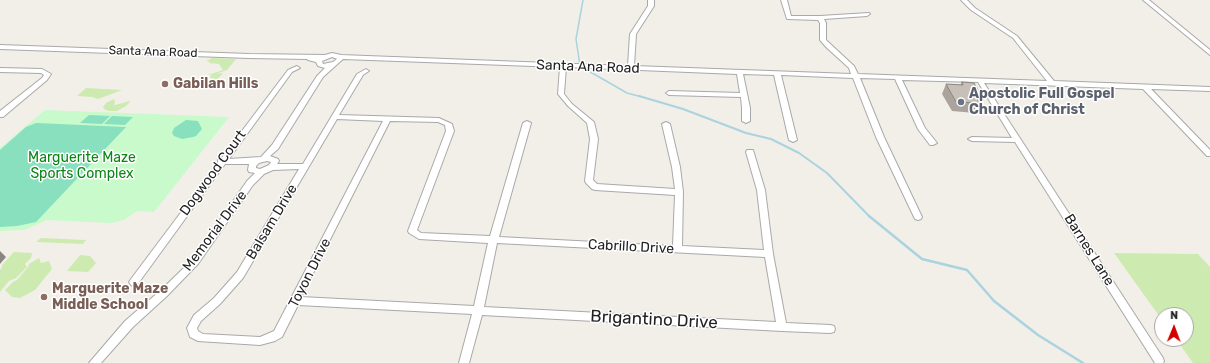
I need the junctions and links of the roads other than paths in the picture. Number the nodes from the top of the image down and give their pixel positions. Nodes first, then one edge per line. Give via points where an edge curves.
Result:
1 (652, 0) edge
2 (784, 0) edge
3 (964, 0) edge
4 (1146, 0) edge
5 (867, 14) dead end
6 (820, 18) junction
7 (0, 47) edge
8 (1210, 54) edge
9 (306, 57) junction
10 (325, 57) junction
11 (337, 62) junction
12 (320, 63) junction
13 (563, 66) junction
14 (297, 68) dead end
15 (631, 68) junction
16 (0, 70) edge
17 (366, 71) dead end
18 (740, 73) junction
19 (777, 74) junction
20 (320, 76) junction
21 (856, 76) junction
22 (898, 78) junction
23 (980, 81) junction
24 (1052, 83) junction
25 (1145, 87) junction
26 (1210, 90) edge
27 (669, 93) dead end
28 (743, 95) junction
29 (2, 112) edge
30 (334, 117) junction
31 (388, 118) junction
32 (746, 121) dead end
33 (527, 123) dead end
34 (666, 124) dead end
35 (972, 139) dead end
36 (793, 140) dead end
37 (1018, 140) junction
38 (933, 143) dead end
39 (750, 152) dead end
40 (1210, 154) edge
41 (225, 162) junction
42 (263, 165) junction
43 (305, 166) junction
44 (679, 192) junction
45 (918, 217) dead end
46 (494, 241) junction
47 (677, 250) junction
48 (769, 254) junction
49 (134, 282) dead end
50 (296, 301) junction
51 (478, 311) junction
52 (197, 318) joint
53 (782, 326) junction
54 (830, 329) dead end
55 (1159, 361) dead end
56 (94, 363) edge
57 (464, 363) edge

1 - 15 street via 651,6 633,34
2 - 6 street via 789,18
3 - 24 street via 1015,37
4 - 8 street
5 - 6 street
6 - 21 street via 823,24 823,40 848,62
7 - 9 street, Santa Ana Road
9 - 10 street, Santa Ana Road
9 - 12 street, Santa Ana Road
10 - 11 street, Santa Ana Road via 332,55
10 - 12 street
11 - 12 street, Santa Ana Road
11 - 13 street, Santa Ana Road via 400,60
11 - 20 street
12 - 20 street
13 - 15 street, Santa Ana Road
13 - 44 street via 561,94 590,122 594,139 589,181 595,187
14 - 41 street, Dogwood Court via 290,71
15 - 18 street, Santa Ana Road
16 - 29 street via 42,71 48,74
17 - 30 street, Balsam Drive via 360,74
18 - 19 street, Santa Ana Road
18 - 28 street
19 - 21 street, Santa Ana Road
19 - 36 street
20 - 42 street
21 - 22 street, Santa Ana Road
21 - 45 street via 880,137
22 - 23 street, Santa Ana Road
22 - 38 street via 922,129
23 - 24 street, Santa Ana Road
23 - 37 street, Barnes Lane
24 - 25 street, Santa Ana Road
25 - 26 street, Santa Ana Road
25 - 40 street
27 - 28 street
28 - 32 street
30 - 31 street
30 - 43 street, Balsam Drive
31 - 46 street, Cabrillo Drive via 439,120 448,124 450,131 412,231 419,236
31 - 50 street, Toyon Drive
33 - 46 street
34 - 44 street
35 - 37 street
37 - 55 street, Barnes Lane
39 - 48 street via 761,190
41 - 42 street via 232,165
41 - 49 street, Dogwood Court
42 - 43 street
42 - 56 street, Memorial Drive via 195,262 164,294 129,324
43 - 52 street, Balsam Drive via 240,275
44 - 47 street
46 - 47 street, Cabrillo Drive
46 - 51 street
47 - 48 street, Cabrillo Drive
48 - 53 street
50 - 51 street, Brigantino Drive
50 - 52 street, Toyon Drive via 278,334 260,341 202,338 194,334 192,328
51 - 53 street, Brigantino Drive
51 - 57 street
53 - 54 street, Brigantino Drive

